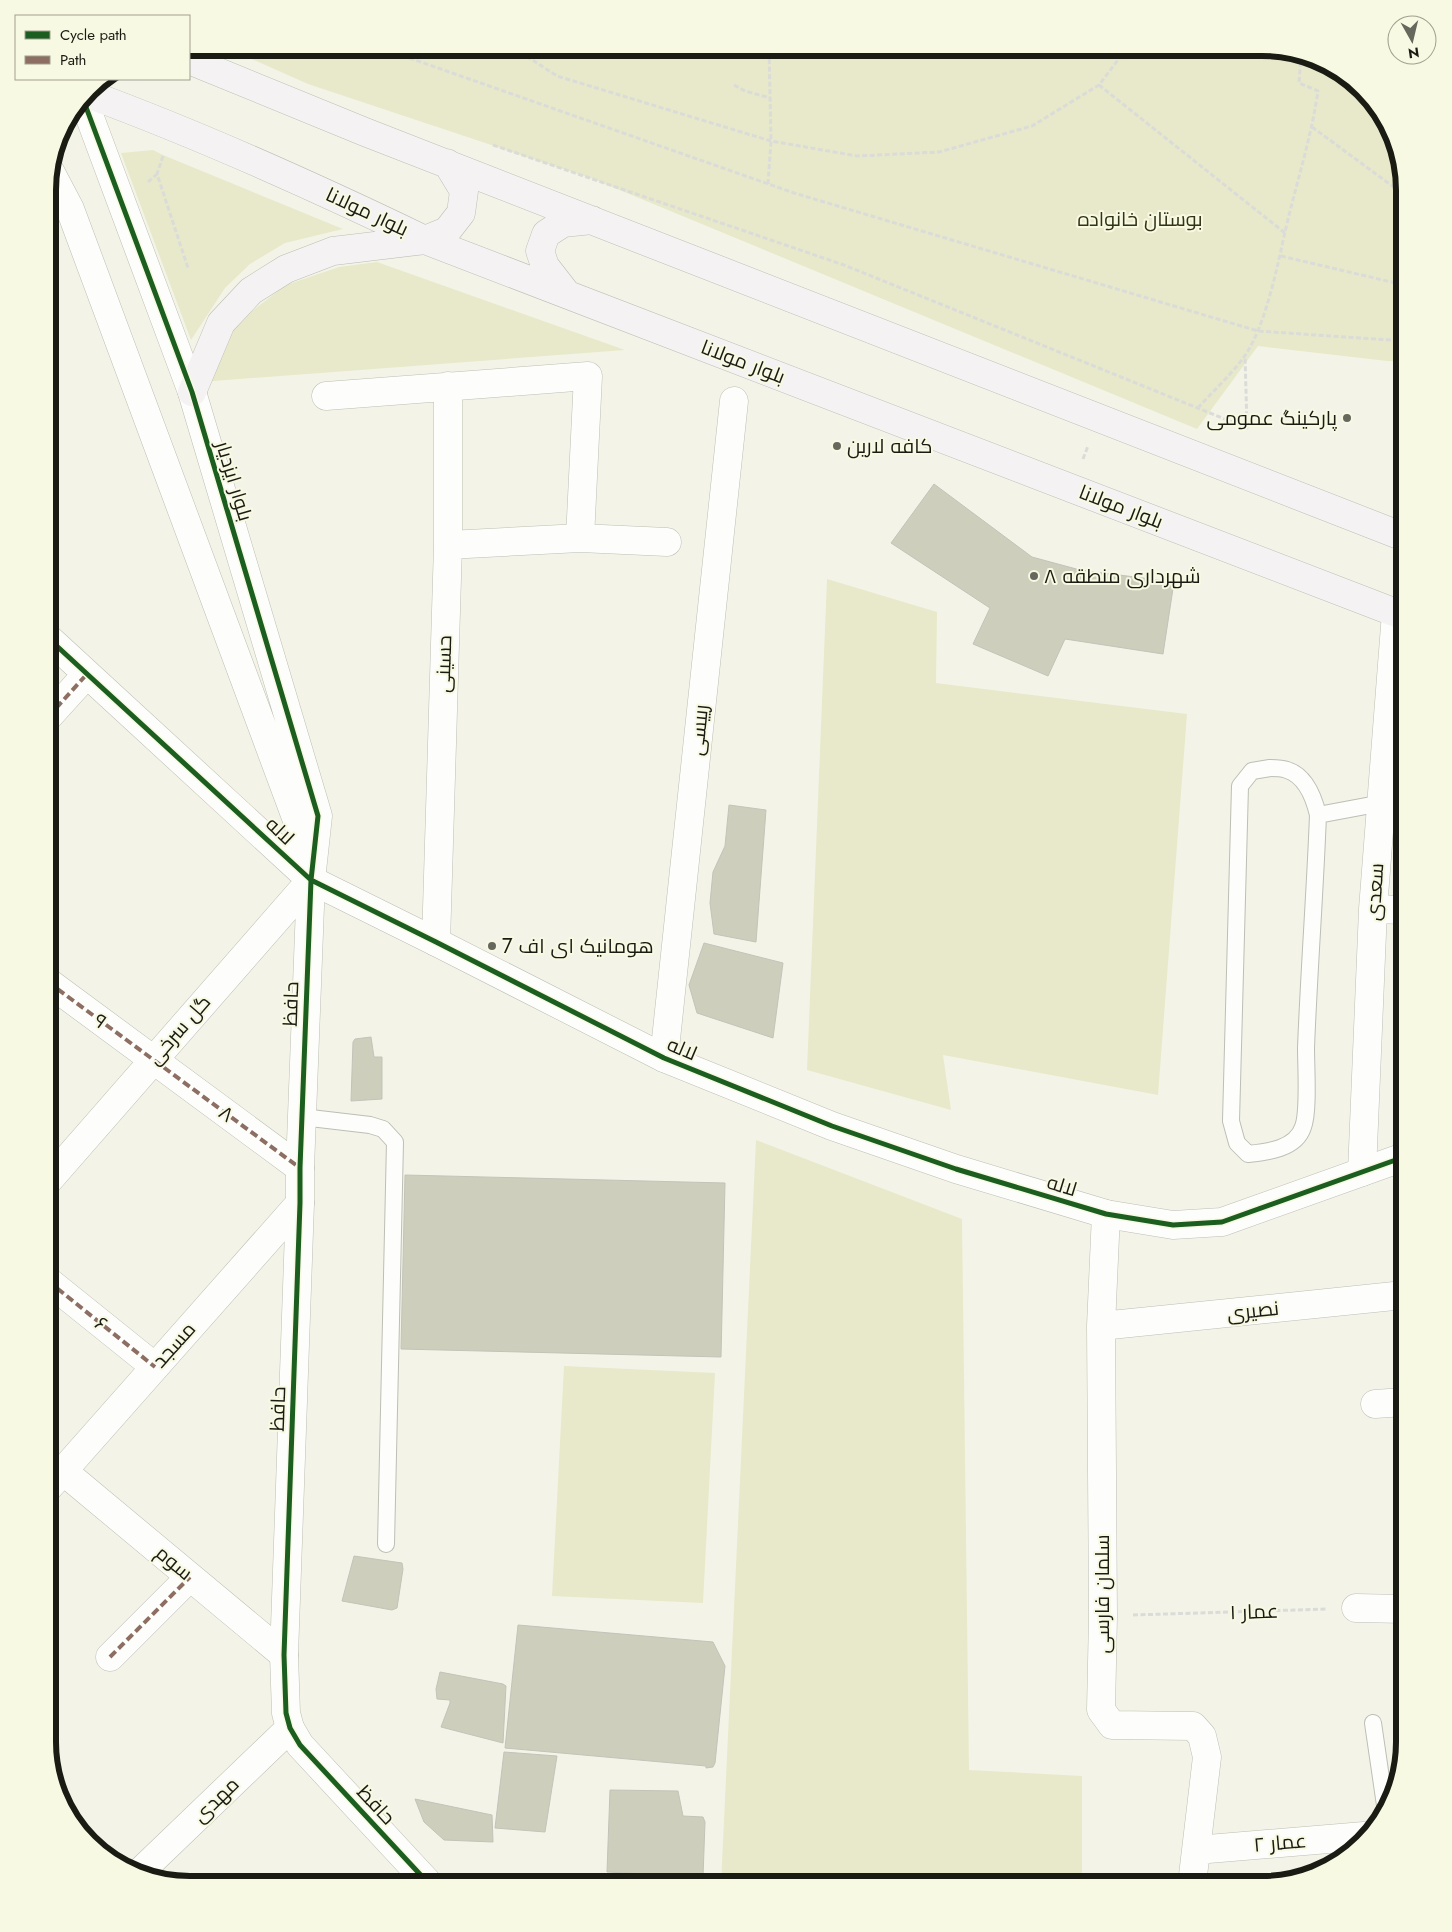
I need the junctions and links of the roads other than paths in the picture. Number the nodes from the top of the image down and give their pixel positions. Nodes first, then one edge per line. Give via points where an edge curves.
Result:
1 (190, 60) edge
2 (94, 96) edge
3 (86, 106) edge
4 (447, 163) junction
5 (57, 184) edge
6 (592, 220) junction
7 (425, 240) junction
8 (567, 293) junction
9 (448, 386) junction
10 (192, 392) junction
11 (326, 396) dead end
12 (734, 401) dead end
13 (1396, 534) edge
14 (580, 538) junction
15 (667, 542) dead end
16 (448, 545) junction
17 (1396, 613) edge
18 (57, 646) edge
19 (1396, 657) edge
20 (86, 674) junction
21 (57, 707) edge
22 (1382, 803) junction
23 (1318, 815) junction
24 (311, 880) junction
25 (1373, 909) junction
26 (1396, 910) edge
27 (436, 942) junction
28 (56, 988) edge
29 (664, 1058) junction
30 (153, 1060) junction
31 (302, 1117) junction
32 (1396, 1160) edge
33 (300, 1168) junction
34 (56, 1171) edge
35 (1362, 1172) junction
36 (300, 1203) junction
37 (1106, 1214) junction
38 (56, 1288) edge
39 (1396, 1296) edge
40 (1101, 1326) junction
41 (154, 1367) junction
42 (1396, 1403) edge
43 (1375, 1404) dead end
44 (56, 1478) edge
45 (56, 1480) edge
46 (386, 1544) dead end
47 (190, 1577) junction
48 (1356, 1608) road end
49 (1396, 1609) edge
50 (284, 1655) junction
51 (110, 1657) dead end
52 (1373, 1722) dead end
53 (290, 1728) junction
54 (1384, 1797) edge
55 (1356, 1837) edge
56 (1196, 1850) junction
57 (145, 1868) edge
58 (422, 1876) edge
59 (1193, 1876) edge

1 - 4 main road
2 - 7 main road, بلوار مولانا via 330,194
3 - 10 street, بلوار ایزدیار
4 - 6 main road
4 - 7 main road via 464,191 461,213 448,231
5 - 24 street via 70,209 295,814
6 - 8 main road via 563,223 546,234 540,251 545,266
6 - 13 main road
7 - 8 main road, بلوار مولانا
7 - 10 main road via 333,251 286,269 251,291 221,323
8 - 17 main road, بلوار مولانا
9 - 11 street
9 - 14 street via 588,376
9 - 16 street, حسینی
10 - 24 street, بلوار ایزدیار via 318,816
12 - 29 street, رییسی
14 - 15 street
14 - 16 street
16 - 27 street, حسینی
18 - 20 street, لاله
19 - 22 street, سعدی
20 - 21 street
20 - 24 street, لاله
22 - 23 lane
22 - 25 street, سعدی
23 - 23 lane via 1303,1128 1294,1141 1270,1152 1248,1154 1237,1143 1231,1121 1240,786 1252,771 1288,770 1305,783 1315,799
24 - 27 street, لاله
24 - 30 street, گل سرخی
24 - 31 street, حافظ
25 - 26 street
25 - 35 street, سعدی
27 - 29 street, لاله
28 - 30 street, ۹
29 - 37 street, لاله via 832,1126 947,1166
30 - 33 street, ۸
30 - 34 street, گل سرخی
31 - 33 street, حافظ
31 - 46 lane via 370,1125 383,1129 395,1142
32 - 35 street, لاله
33 - 36 street, حافظ
35 - 37 street, لاله via 1222,1222 1173,1225
36 - 41 street, مسجد
36 - 50 street, حافظ
37 - 40 street, سلمان فارسی
38 - 41 street, ۶
39 - 40 street, نصیری
40 - 56 street, سلمان فارسی via 1101,1710 1112,1725 1193,1726 1202,1736 1208,1756
41 - 44 street, مسجد
42 - 43 street
45 - 47 street, سوم
47 - 50 street, سوم
47 - 51 street
48 - 49 street
50 - 53 street, حافظ via 286,1712
52 - 54 lane
53 - 57 street, مهدی
53 - 58 street, حافظ via 300,1745
55 - 56 street, عمار ۲
56 - 59 street, سلمان فارسی

